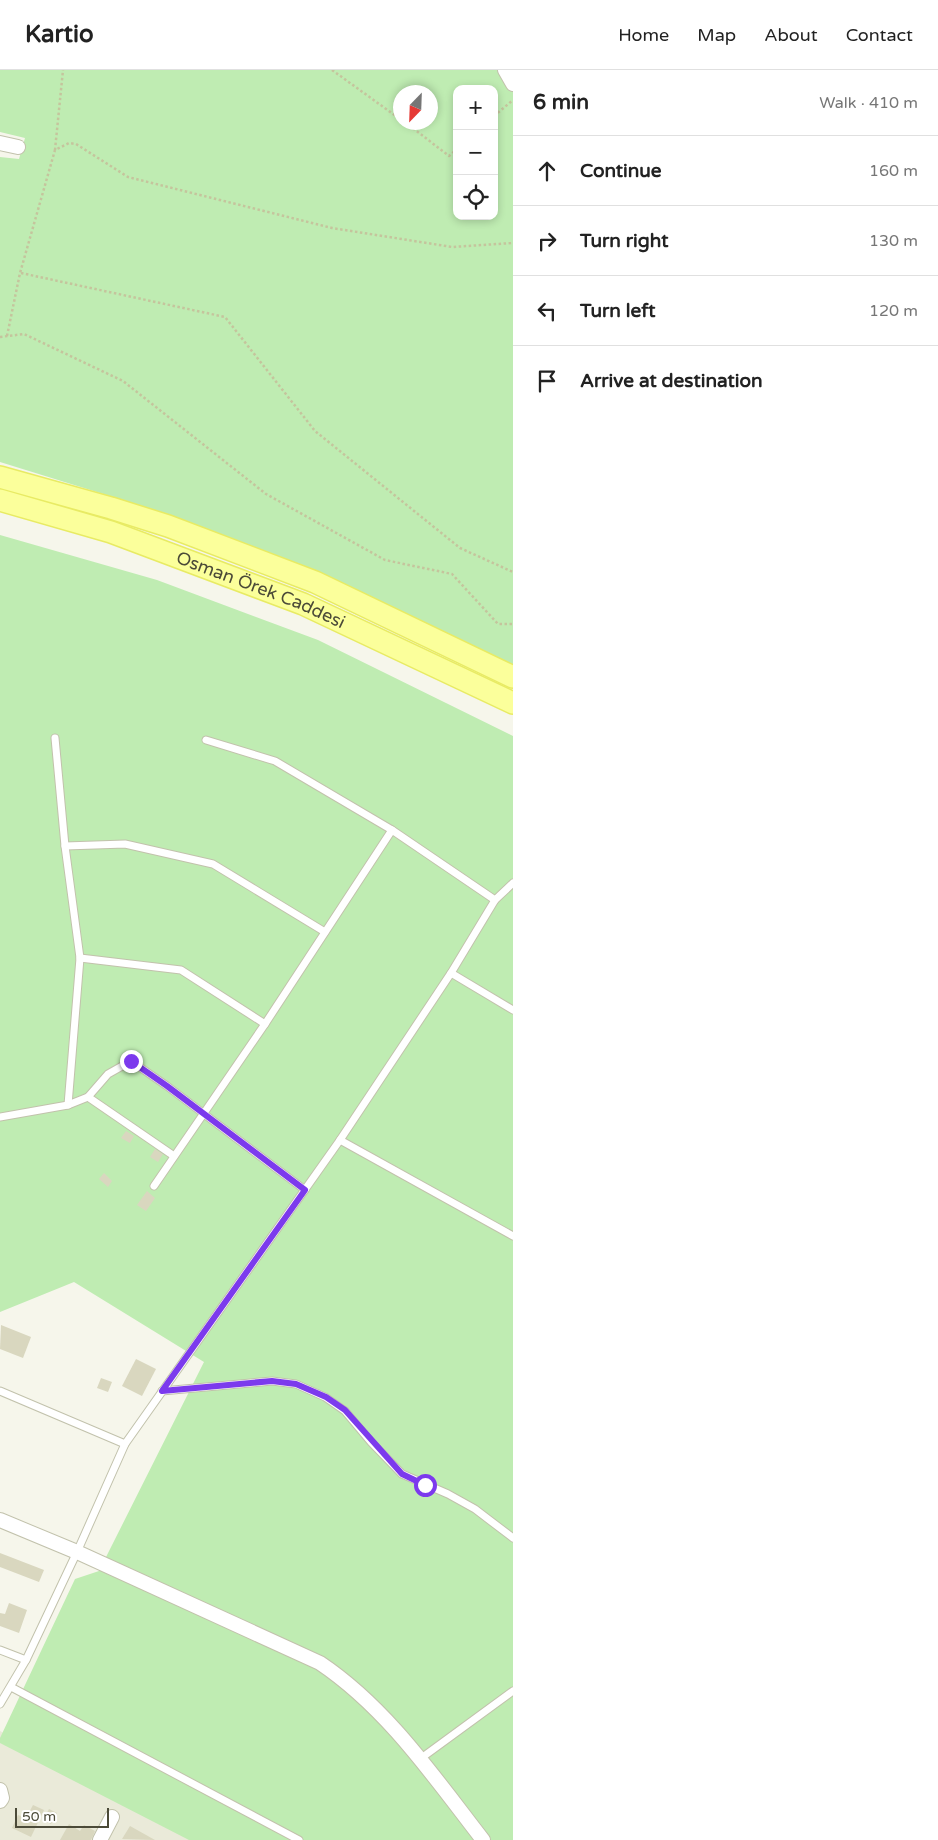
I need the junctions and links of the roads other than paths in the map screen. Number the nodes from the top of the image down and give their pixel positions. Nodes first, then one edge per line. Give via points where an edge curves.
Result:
1 (505, 70) edge
2 (513, 84) edge
3 (0, 143) edge
4 (18, 147) dead end
5 (0, 477) edge
6 (0, 500) edge
7 (513, 677) edge
8 (513, 703) edge
9 (54, 738) dead end
10 (206, 740) dead end
11 (392, 830) junction
12 (65, 846) junction
13 (513, 883) edge
14 (494, 900) junction
15 (325, 932) junction
16 (80, 958) junction
17 (451, 972) junction
18 (513, 1010) edge
19 (265, 1024) junction
20 (88, 1097) junction
21 (68, 1105) junction
22 (202, 1114) junction
23 (0, 1117) edge
24 (340, 1140) junction
25 (174, 1156) junction
26 (154, 1186) dead end
27 (305, 1190) junction
28 (513, 1236) edge
29 (0, 1391) edge
30 (162, 1391) junction
31 (125, 1444) junction
32 (0, 1520) edge
33 (513, 1538) edge
34 (77, 1552) junction
35 (0, 1650) edge
36 (26, 1660) junction
37 (11, 1687) junction
38 (513, 1691) edge
39 (0, 1704) edge
40 (420, 1759) junction
41 (0, 1790) edge
42 (0, 1801) edge
43 (112, 1817) dead end
44 (100, 1840) edge
45 (299, 1840) edge
46 (483, 1840) edge

1 - 2 street
3 - 4 street
5 - 7 main road, Osman Örek Caddesi via 168,526 315,582
6 - 8 main road, Osman Örek Caddesi via 111,532 303,604
9 - 12 lane
10 - 11 lane via 275,761
11 - 14 lane
11 - 15 lane
12 - 15 lane via 125,844 213,864
12 - 16 lane
13 - 14 lane
14 - 17 lane
15 - 19 lane
16 - 19 lane via 181,970
16 - 21 lane
17 - 18 lane
17 - 24 lane
19 - 22 lane
20 - 21 lane
20 - 22 lane via 108,1074 131,1061
20 - 25 lane
21 - 23 lane
22 - 25 lane
22 - 27 lane
24 - 27 lane
24 - 28 lane
25 - 26 lane
27 - 30 lane
29 - 31 lane
30 - 31 lane
30 - 33 lane via 272,1381 296,1384 326,1397 345,1410 402,1474 475,1509
31 - 34 lane
32 - 34 street
34 - 36 lane
34 - 40 street via 320,1663 355,1689
35 - 36 lane
36 - 37 lane
37 - 39 lane
37 - 45 lane
38 - 40 lane
40 - 46 street
41 - 42 street
43 - 44 street

